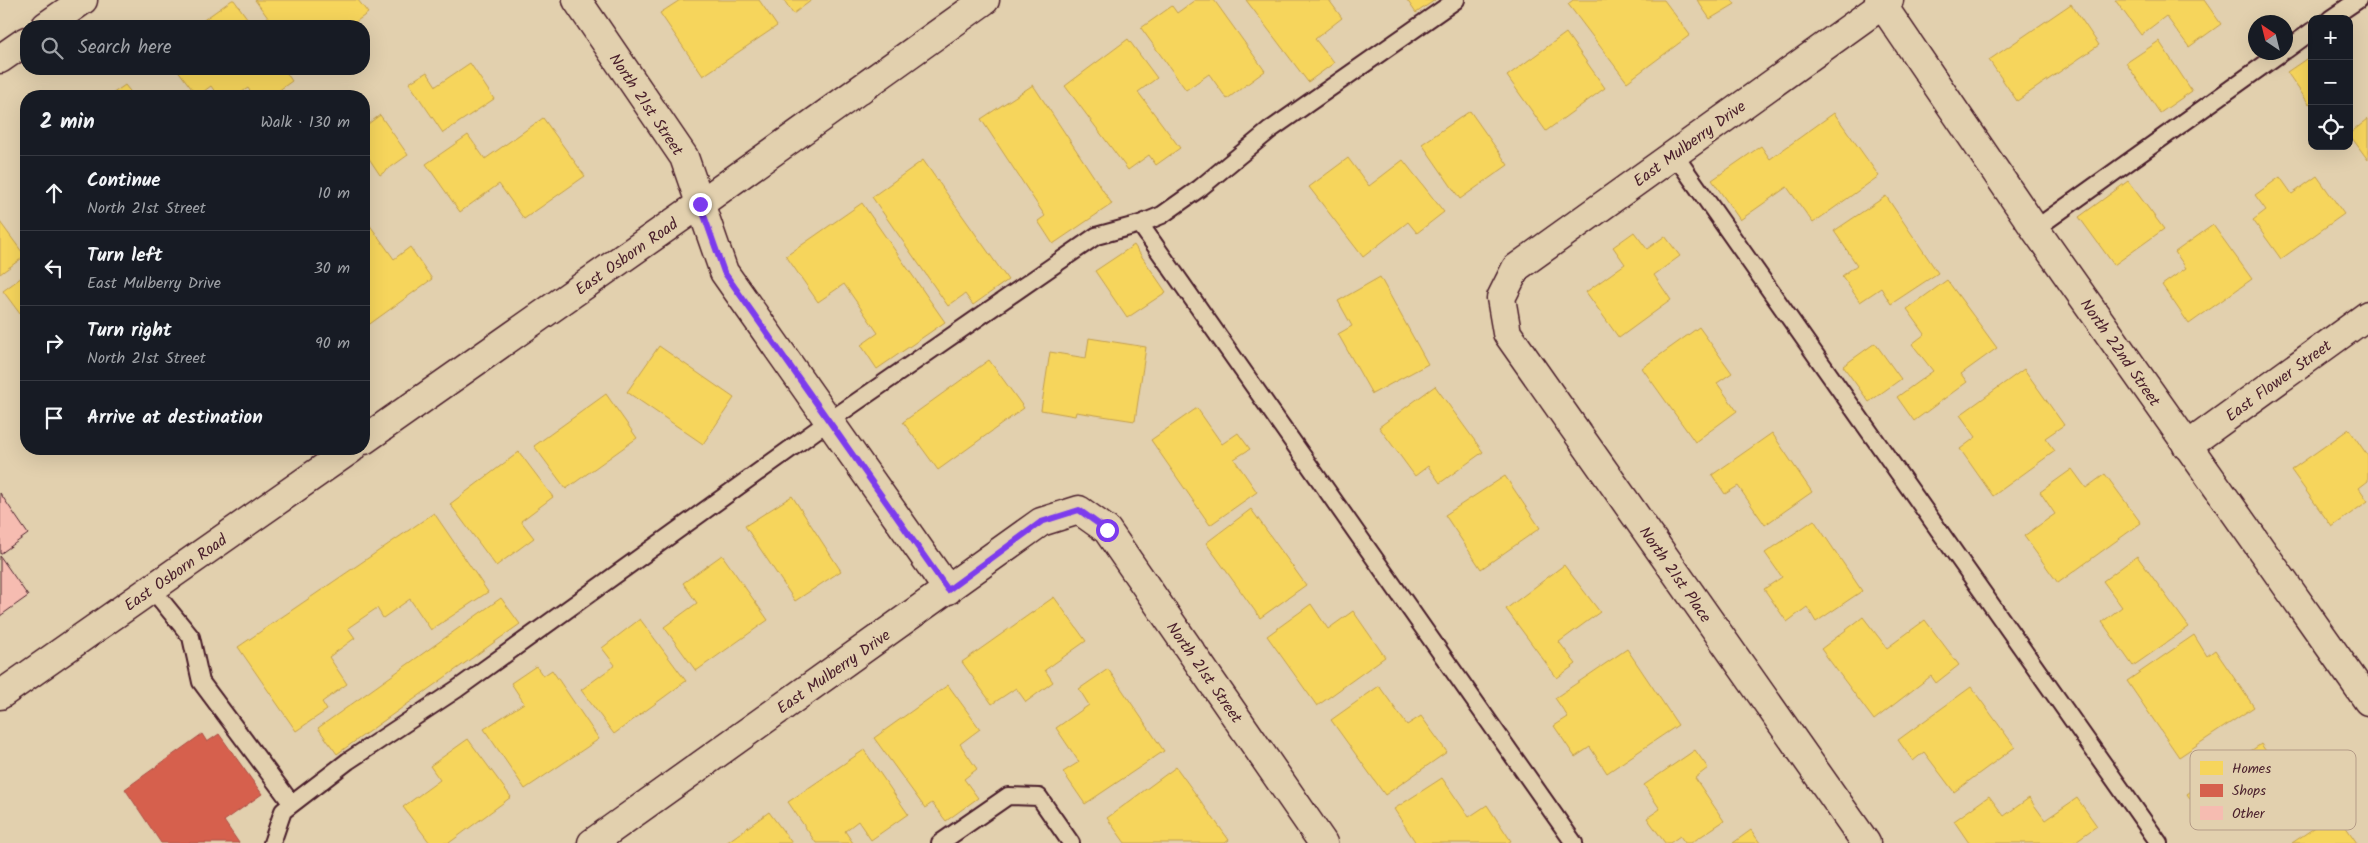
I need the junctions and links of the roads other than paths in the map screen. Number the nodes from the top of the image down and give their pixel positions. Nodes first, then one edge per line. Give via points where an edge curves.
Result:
1 (83, 0) edge
2 (577, 0) edge
3 (985, 0) edge
4 (1456, 0) edge
5 (2358, 0) edge
6 (1884, 1) edge
7 (2336, 15) edge
8 (55, 20) edge
9 (2308, 34) edge
10 (20, 44) edge
11 (2293, 45) edge
12 (0, 59) edge
13 (2271, 60) edge
14 (1674, 154) junction
15 (700, 204) junction
16 (1140, 224) junction
17 (2035, 229) junction
18 (1501, 298) joint
19 (2368, 315) edge
20 (829, 420) junction
21 (370, 436) edge
22 (2187, 446) junction
23 (342, 455) edge
24 (1079, 510) joint
25 (152, 589) junction
26 (948, 590) junction
27 (0, 695) edge
28 (2368, 702) edge
29 (292, 804) junction
30 (1321, 842) edge
31 (272, 843) edge
32 (592, 843) edge
33 (940, 843) edge
34 (1071, 843) edge
35 (1574, 843) edge
36 (1866, 843) edge
37 (2159, 843) edge

1 - 8 street
2 - 15 street, North 21st Street via 684,157
3 - 15 street, East Osborn Road
4 - 16 lane via 1270,130 1169,210
5 - 7 lane
6 - 14 street, East Mulberry Drive
6 - 17 street, North 22nd Street
9 - 11 lane
10 - 12 street
13 - 17 lane
14 - 18 street, East Mulberry Drive via 1516,268
14 - 37 lane
15 - 20 street, North 21st Street via 724,272
15 - 21 street, East Osborn Road
16 - 20 lane via 1096,236
16 - 35 lane
17 - 22 street, North 22nd Street
18 - 36 street, North 21st Place via 1507,333
19 - 22 street, East Flower Street
20 - 26 street, North 21st Street
20 - 29 lane
22 - 28 street, North 22nd Street
23 - 25 street, East Osborn Road
24 - 26 street, East Mulberry Drive via 1041,522
24 - 30 street, North 21st Street via 1107,530
25 - 27 street, East Osborn Road
25 - 29 lane via 191,637 201,682
26 - 32 street, East Mulberry Drive
29 - 31 lane via 283,811
33 - 34 lane via 1008,796 1038,797

